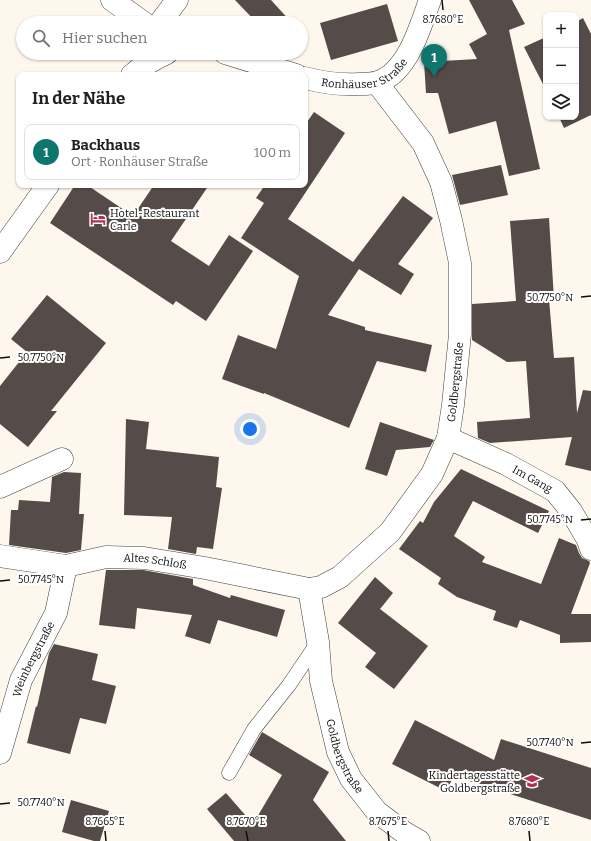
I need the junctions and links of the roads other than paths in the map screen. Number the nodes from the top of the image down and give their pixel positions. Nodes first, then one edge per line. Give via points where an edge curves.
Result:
1 (112, 0) edge
2 (177, 0) edge
3 (430, 0) edge
4 (134, 16) edge
5 (165, 16) edge
6 (153, 60) edge
7 (248, 60) edge
8 (135, 72) edge
9 (286, 72) edge
10 (308, 79) edge
11 (377, 83) junction
12 (46, 188) edge
13 (0, 252) edge
14 (448, 438) junction
15 (62, 459) dead end
16 (0, 487) edge
17 (591, 549) edge
18 (0, 556) edge
19 (66, 566) junction
20 (309, 589) junction
21 (318, 642) junction
22 (0, 753) edge
23 (229, 773) dead end
24 (420, 841) edge

1 - 4 street
2 - 5 street
3 - 11 street, Ronhäuser Straße via 405,61 393,74
6 - 8 street
7 - 9 street
10 - 11 street, Ronhäuser Straße via 330,84
11 - 14 street, Goldbergstraße via 423,143 441,182 460,263 460,334
12 - 13 street
14 - 17 street, Im Gang via 506,464 555,491 572,511
14 - 20 street, Goldbergstraße via 432,474 390,532 340,577 321,587
15 - 16 street
18 - 19 street, Altes Schloß
19 - 20 street, Altes Schloß via 106,557 144,558
19 - 22 street, Weinbergstraße via 56,613 21,680
20 - 21 street, Goldbergstraße
21 - 23 lane via 289,685 254,729
21 - 24 street, Goldbergstraße via 321,681 338,752 351,779 377,812 404,833

